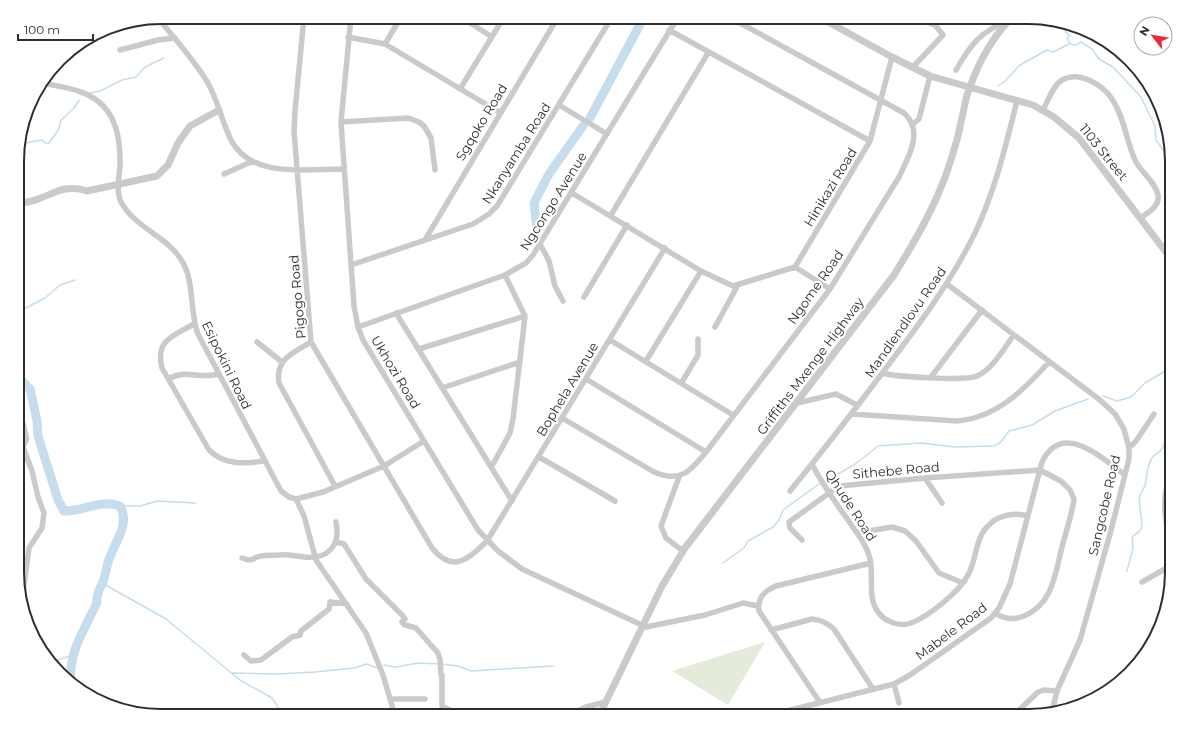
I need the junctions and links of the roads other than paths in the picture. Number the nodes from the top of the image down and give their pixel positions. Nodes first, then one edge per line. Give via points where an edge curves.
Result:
1 (163, 24) edge
2 (303, 24) edge
3 (350, 24) edge
4 (397, 24) edge
5 (472, 24) edge
6 (500, 24) edge
7 (554, 24) edge
8 (608, 24) edge
9 (673, 24) edge
10 (742, 24) edge
11 (832, 24) edge
12 (932, 24) edge
13 (1000, 24) edge
14 (1007, 24) edge
15 (669, 30) junction
16 (492, 37) junction
17 (175, 38) junction
18 (348, 38) junction
19 (385, 44) junction
20 (120, 50) dead end
21 (708, 53) junction
22 (892, 57) junction
23 (912, 68) junction
24 (956, 70) dead end
25 (930, 76) junction
26 (48, 84) edge
27 (969, 88) junction
28 (460, 90) junction
29 (1017, 100) junction
30 (881, 101) junction
31 (559, 105) junction
32 (219, 110) junction
33 (1043, 110) junction
34 (499, 112) junction
35 (341, 122) junction
36 (913, 124) junction
37 (607, 134) junction
38 (870, 142) junction
39 (253, 161) junction
40 (298, 169) junction
41 (343, 169) junction
42 (435, 170) dead end
43 (224, 174) dead end
44 (119, 184) junction
45 (572, 193) junction
46 (24, 203) edge
47 (611, 216) junction
48 (1140, 218) junction
49 (627, 225) junction
50 (425, 240) junction
51 (540, 244) junction
52 (665, 248) junction
53 (1165, 251) edge
54 (351, 265) junction
55 (795, 267) junction
56 (701, 271) junction
57 (505, 275) junction
58 (947, 284) junction
59 (738, 285) junction
60 (830, 288) junction
61 (584, 297) dead end
62 (563, 300) dead end
63 (982, 310) junction
64 (396, 314) junction
65 (524, 316) junction
66 (194, 324) junction
67 (358, 327) junction
68 (715, 327) dead end
69 (1014, 335) junction
70 (698, 339) dead end
71 (610, 340) junction
72 (257, 342) dead end
73 (311, 342) junction
74 (419, 349) junction
75 (646, 361) junction
76 (282, 362) junction
77 (520, 362) junction
78 (1049, 362) junction
79 (882, 373) junction
80 (218, 374) junction
81 (931, 376) junction
82 (168, 379) junction
83 (586, 379) junction
84 (682, 382) junction
85 (442, 388) junction
86 (797, 402) junction
87 (858, 405) junction
88 (851, 414) junction
89 (1154, 414) dead end
90 (733, 415) junction
91 (562, 418) junction
92 (24, 426) edge
93 (424, 441) junction
94 (24, 443) edge
95 (1128, 448) junction
96 (706, 452) junction
97 (539, 457) junction
98 (24, 460) edge
99 (263, 461) junction
100 (812, 464) junction
101 (384, 466) junction
102 (492, 466) junction
103 (1040, 470) junction
104 (1125, 475) junction
105 (679, 477) junction
106 (925, 478) junction
107 (335, 486) junction
108 (790, 490) dead end
109 (829, 492) junction
110 (296, 499) junction
111 (615, 501) dead end
112 (512, 502) junction
113 (942, 503) dead end
114 (1028, 516) junction
115 (336, 522) dead end
116 (857, 533) junction
117 (802, 540) dead end
118 (488, 541) junction
119 (336, 542) junction
120 (683, 551) junction
121 (314, 557) junction
122 (242, 558) dead end
123 (871, 563) junction
124 (1165, 569) edge
125 (25, 582) edge
126 (1142, 582) dead end
127 (963, 583) junction
128 (347, 604) junction
129 (758, 606) junction
130 (995, 613) junction
131 (642, 626) junction
132 (772, 630) junction
133 (244, 655) dead end
134 (894, 684) junction
135 (873, 689) junction
136 (1057, 691) junction
137 (425, 699) dead end
138 (390, 700) junction
139 (819, 701) junction
140 (606, 702) junction
141 (899, 703) dead end
142 (1053, 706) edge
143 (393, 709) edge
144 (448, 709) edge
145 (582, 709) edge
146 (602, 709) edge
147 (791, 709) edge
148 (1020, 709) edge

1 - 17 street
2 - 40 street, Pigogo Road via 295,111
3 - 18 street, Ukhozi Road
4 - 19 street
5 - 16 street
6 - 16 street
7 - 34 street, Sgqoko Road
8 - 31 street, Nkanyamba Road
9 - 15 street, Ngcongo Avenue
10 - 30 street
11 - 22 street, 1103 Street
12 - 23 street via 943,35
13 - 24 street via 985,31
14 - 27 street, Griffiths Mxenge Highway via 990,45
15 - 21 street
15 - 37 street, Ngcongo Avenue
16 - 28 street
17 - 20 street
17 - 32 street via 208,84
18 - 19 street
18 - 35 street, Ukhozi Road
19 - 28 street
21 - 38 street
21 - 47 street
22 - 23 street, 1103 Street
22 - 30 street, Hinikazi Road
23 - 25 street, 1103 Street
25 - 27 street, 1103 Street
25 - 36 street via 919,119
26 - 44 street, Esipokini Road via 79,91 92,97 109,113 116,124 119,140
27 - 29 street, 1103 Street
27 - 86 street, Griffiths Mxenge Highway via 948,170 913,246 894,275
28 - 34 street
29 - 33 street, 1103 Street
29 - 58 street, Mandlendlovu Road via 989,200 975,233
30 - 36 street via 904,113
30 - 38 street, Hinikazi Road
31 - 37 street
31 - 50 street, Nkanyamba Road via 497,206 474,224
32 - 39 street via 232,141 243,155
32 - 44 street via 190,126 178,143 168,165 160,173 150,178
33 - 48 street, 1103 Street via 1079,138
33 - 48 street via 1056,86 1062,80 1071,77 1087,79 1098,84 1109,95 1117,108 1137,163 1158,195 1155,207
34 - 50 street, Sgqoko Road
35 - 41 street, Ukhozi Road
35 - 42 street via 408,118 419,122 431,138
36 - 60 street, Ngome Road via 915,136 900,177
37 - 45 street, Ngcongo Avenue
38 - 55 street, Hinikazi Road
39 - 40 street via 268,167
39 - 43 street
40 - 41 street
40 - 73 street, Pigogo Road
41 - 54 street, Ukhozi Road
44 - 46 street via 87,191 76,187 62,188 41,199
44 - 66 street, Esipokini Road via 120,200 126,210 176,252 186,269
45 - 47 street
45 - 51 street, Ngcongo Avenue
47 - 49 street
48 - 53 street, 1103 Street
49 - 52 street
49 - 61 street
50 - 54 street, Nkanyamba Road
51 - 57 street, Ngcongo Avenue via 526,263
51 - 62 street via 549,261 555,286
52 - 56 street
52 - 71 street, Bophela Avenue
54 - 67 street, Ukhozi Road
55 - 59 street
55 - 60 street
56 - 59 street via 724,283
56 - 75 street
57 - 64 street, Ngcongo Avenue
57 - 65 street
58 - 63 street, Sangcobe Road
58 - 79 street, Mandlendlovu Road
59 - 68 street
60 - 90 street, Ngome Road
63 - 69 street, Sangcobe Road
63 - 81 street
64 - 67 street, Ngcongo Avenue
64 - 74 street
65 - 74 street
65 - 77 street
66 - 80 street, Esipokini Road
66 - 82 street via 170,337 162,346 160,359
67 - 93 street, Ukhozi Road via 363,340
69 - 78 street, Sangcobe Road
69 - 81 street via 993,363 978,376 961,379
70 - 84 street via 698,355
71 - 75 street
71 - 83 street, Bophela Avenue
72 - 76 street
73 - 76 street
73 - 101 street, Pigogo Road
74 - 85 street
75 - 84 street
76 - 107 street via 277,374 278,384
77 - 85 street
77 - 102 street via 510,433
78 - 88 street via 1015,397 994,410 970,420
78 - 95 street, Sangcobe Road via 1115,414 1124,429
79 - 81 street
79 - 87 street, Mandlendlovu Road
80 - 82 street via 196,376 181,373
80 - 99 street, Esipokini Road
82 - 99 street via 213,455 233,462
83 - 91 street, Bophela Avenue
83 - 96 street
84 - 90 street
85 - 102 street
86 - 87 street via 836,394
86 - 120 street, Griffiths Mxenge Highway
87 - 88 street, Mandlendlovu Road
88 - 100 street, Mandlendlovu Road
89 - 95 street via 1136,441
90 - 96 street, Ngome Road
91 - 97 street, Bophela Avenue
91 - 105 street via 654,472
92 - 94 street
93 - 101 street
93 - 118 street, Ukhozi Road via 472,522
95 - 104 street, Sangcobe Road
96 - 105 street, Ngome Road via 688,472
97 - 111 street
97 - 112 street, Bophela Avenue
98 - 125 street via 44,513 42,528 29,548
99 - 110 street, Esipokini Road via 281,491
100 - 108 street, Mandlendlovu Road
100 - 109 street, Qhude Road
101 - 107 street
101 - 118 street, Pigogo Road via 432,548 443,559 452,562 464,561
102 - 112 street
103 - 104 street, Mabele Road via 1045,457 1054,447 1071,442 1084,446
103 - 106 street, Sithebe Road
103 - 114 street, Mabele Road
103 - 130 street via 1061,481 1070,490 1074,499 1052,584 1043,604 1032,612 1012,618 1001,617
104 - 136 street, Sangcobe Road via 1080,640
105 - 120 street via 661,526 666,538
106 - 109 street, Sithebe Road via 844,485
106 - 113 street
107 - 110 street via 319,494
109 - 116 street, Qhude Road
109 - 117 street, Sithebe Road via 789,522 790,528
110 - 121 street via 304,516
112 - 118 street, Bophela Avenue
114 - 127 street, Qhude Road via 1006,516 988,525
114 - 130 street, Mabele Road via 1010,584
115 - 119 street
116 - 123 street, Qhude Road via 867,549
116 - 127 street via 892,527 906,530 939,573
118 - 131 street, Ukhozi Road via 522,569
119 - 121 street via 333,548
119 - 144 street via 344,544 366,579 403,616 405,619 402,622 416,628 438,653 442,675 442,706
120 - 131 street, Griffiths Mxenge Highway
121 - 122 street via 279,554 257,557 253,560
121 - 128 street
123 - 127 street, Qhude Road via 874,604 884,618 899,624 916,620 952,595
123 - 129 street via 776,586 763,594
124 - 126 street
128 - 133 street via 330,602 329,609 301,631 300,635 292,637 260,660 251,661
128 - 138 street via 366,633
129 - 131 street via 743,603 709,614 649,627
129 - 132 street
130 - 134 street, Mabele Road
131 - 140 street, Griffiths Mxenge Highway
132 - 135 street via 812,619 828,624 834,629
132 - 139 street
134 - 135 street, Mabele Road
134 - 141 street
135 - 139 street, Mabele Road
136 - 142 street, Sangcobe Road
136 - 148 street via 1038,692
137 - 138 street
138 - 143 street
139 - 147 street, Mabele Road
140 - 145 street
140 - 146 street, Griffiths Mxenge Highway

